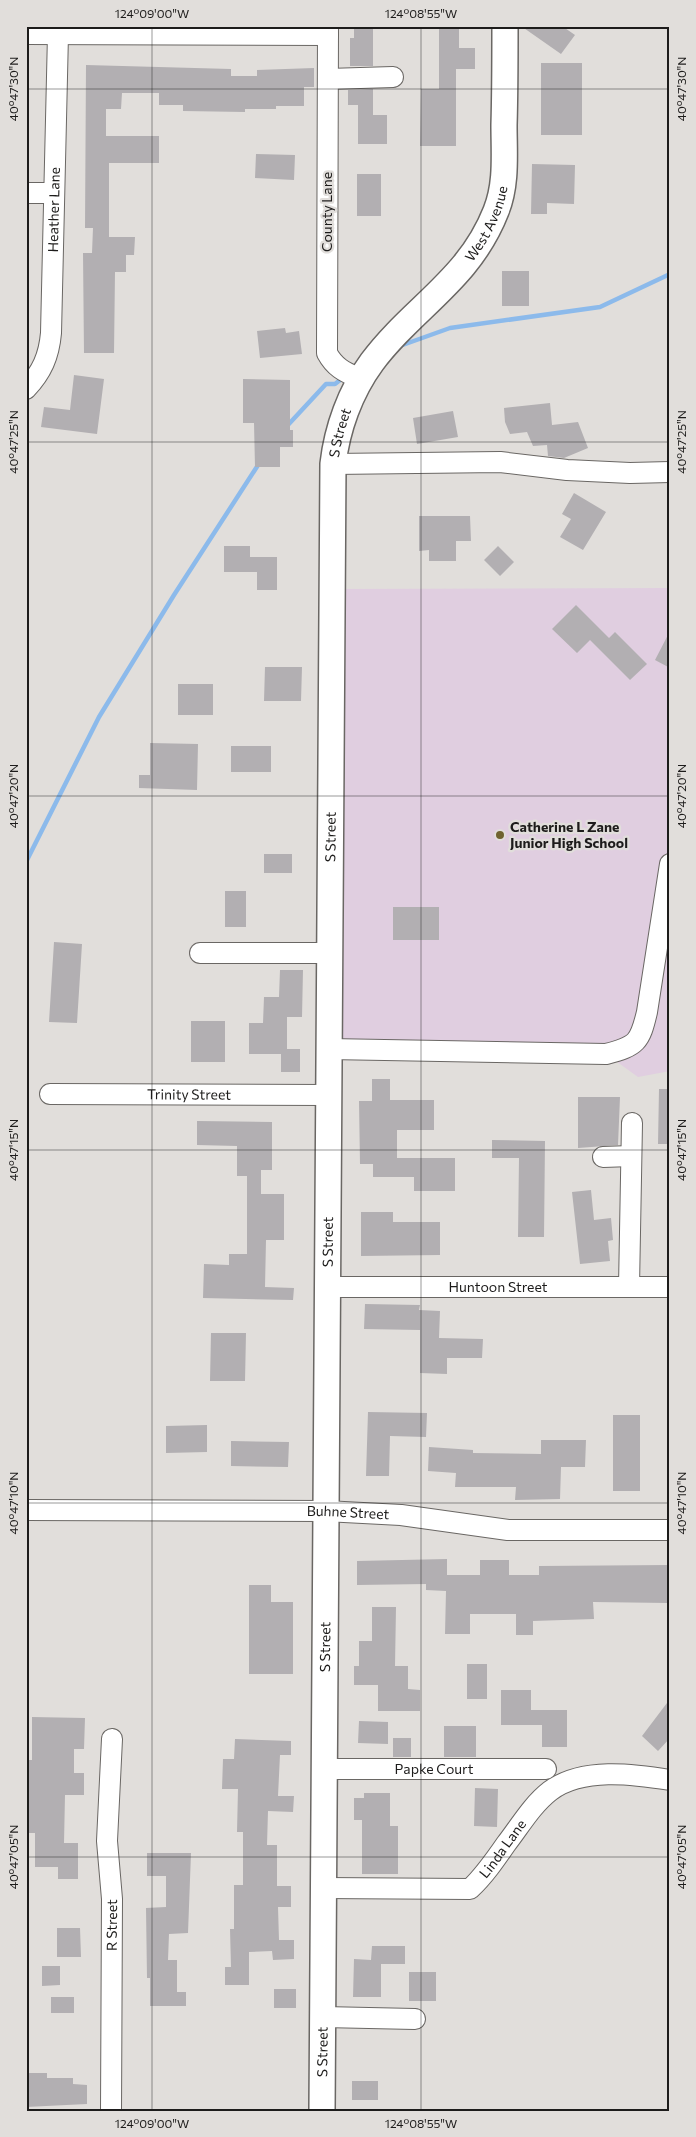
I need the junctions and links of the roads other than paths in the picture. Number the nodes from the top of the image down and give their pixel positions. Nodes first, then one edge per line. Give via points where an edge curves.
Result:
1 (505, 26) edge
2 (328, 31) edge
3 (26, 34) edge
4 (58, 34) junction
5 (393, 77) dead end
6 (328, 79) junction
7 (26, 193) edge
8 (53, 193) junction
9 (360, 379) junction
10 (30, 385) edge
11 (333, 464) junction
12 (670, 472) edge
13 (670, 864) edge
14 (200, 953) dead end
15 (329, 953) junction
16 (329, 1049) junction
17 (50, 1094) dead end
18 (328, 1095) junction
19 (632, 1123) dead end
20 (631, 1156) junction
21 (603, 1157) dead end
22 (327, 1287) junction
23 (629, 1287) junction
24 (670, 1287) edge
25 (26, 1510) edge
26 (325, 1511) junction
27 (670, 1530) edge
28 (112, 1739) dead end
29 (323, 1769) junction
30 (546, 1769) dead end
31 (670, 1780) edge
32 (323, 1888) junction
33 (322, 2017) junction
34 (415, 2019) dead end
35 (111, 2111) edge
36 (322, 2111) edge

1 - 9 main road, West Avenue via 504,180 497,209 476,251 461,271 385,346
2 - 4 street
2 - 6 street, County Lane
3 - 4 street
4 - 8 street, Heather Lane
5 - 6 street
6 - 9 street, County Lane via 327,353 332,363
7 - 8 street
8 - 10 street, Heather Lane via 51,333 47,359
9 - 11 main road, S Street via 344,416
11 - 12 street via 500,462 567,470
11 - 15 main road, S Street
13 - 16 street via 647,1012 641,1036 626,1049 606,1054
14 - 15 street
15 - 16 main road, S Street
16 - 18 main road, S Street
17 - 18 street, Trinity Street
18 - 22 main road, S Street
19 - 20 street
20 - 21 street
20 - 23 street
22 - 23 street, Huntoon Street
22 - 26 main road, S Street
23 - 24 street, Huntoon Street
25 - 26 street, Buhne Street
26 - 27 street, Buhne Street via 401,1515 508,1530
26 - 29 main road, S Street
28 - 35 street, R Street via 107,1841 112,1900
29 - 30 street, Papke Court
29 - 32 main road, S Street
31 - 32 street, Linda Lane via 592,1776 575,1778 552,1790 535,1806 470,1889
32 - 33 main road, S Street
33 - 34 street
33 - 36 main road, S Street

